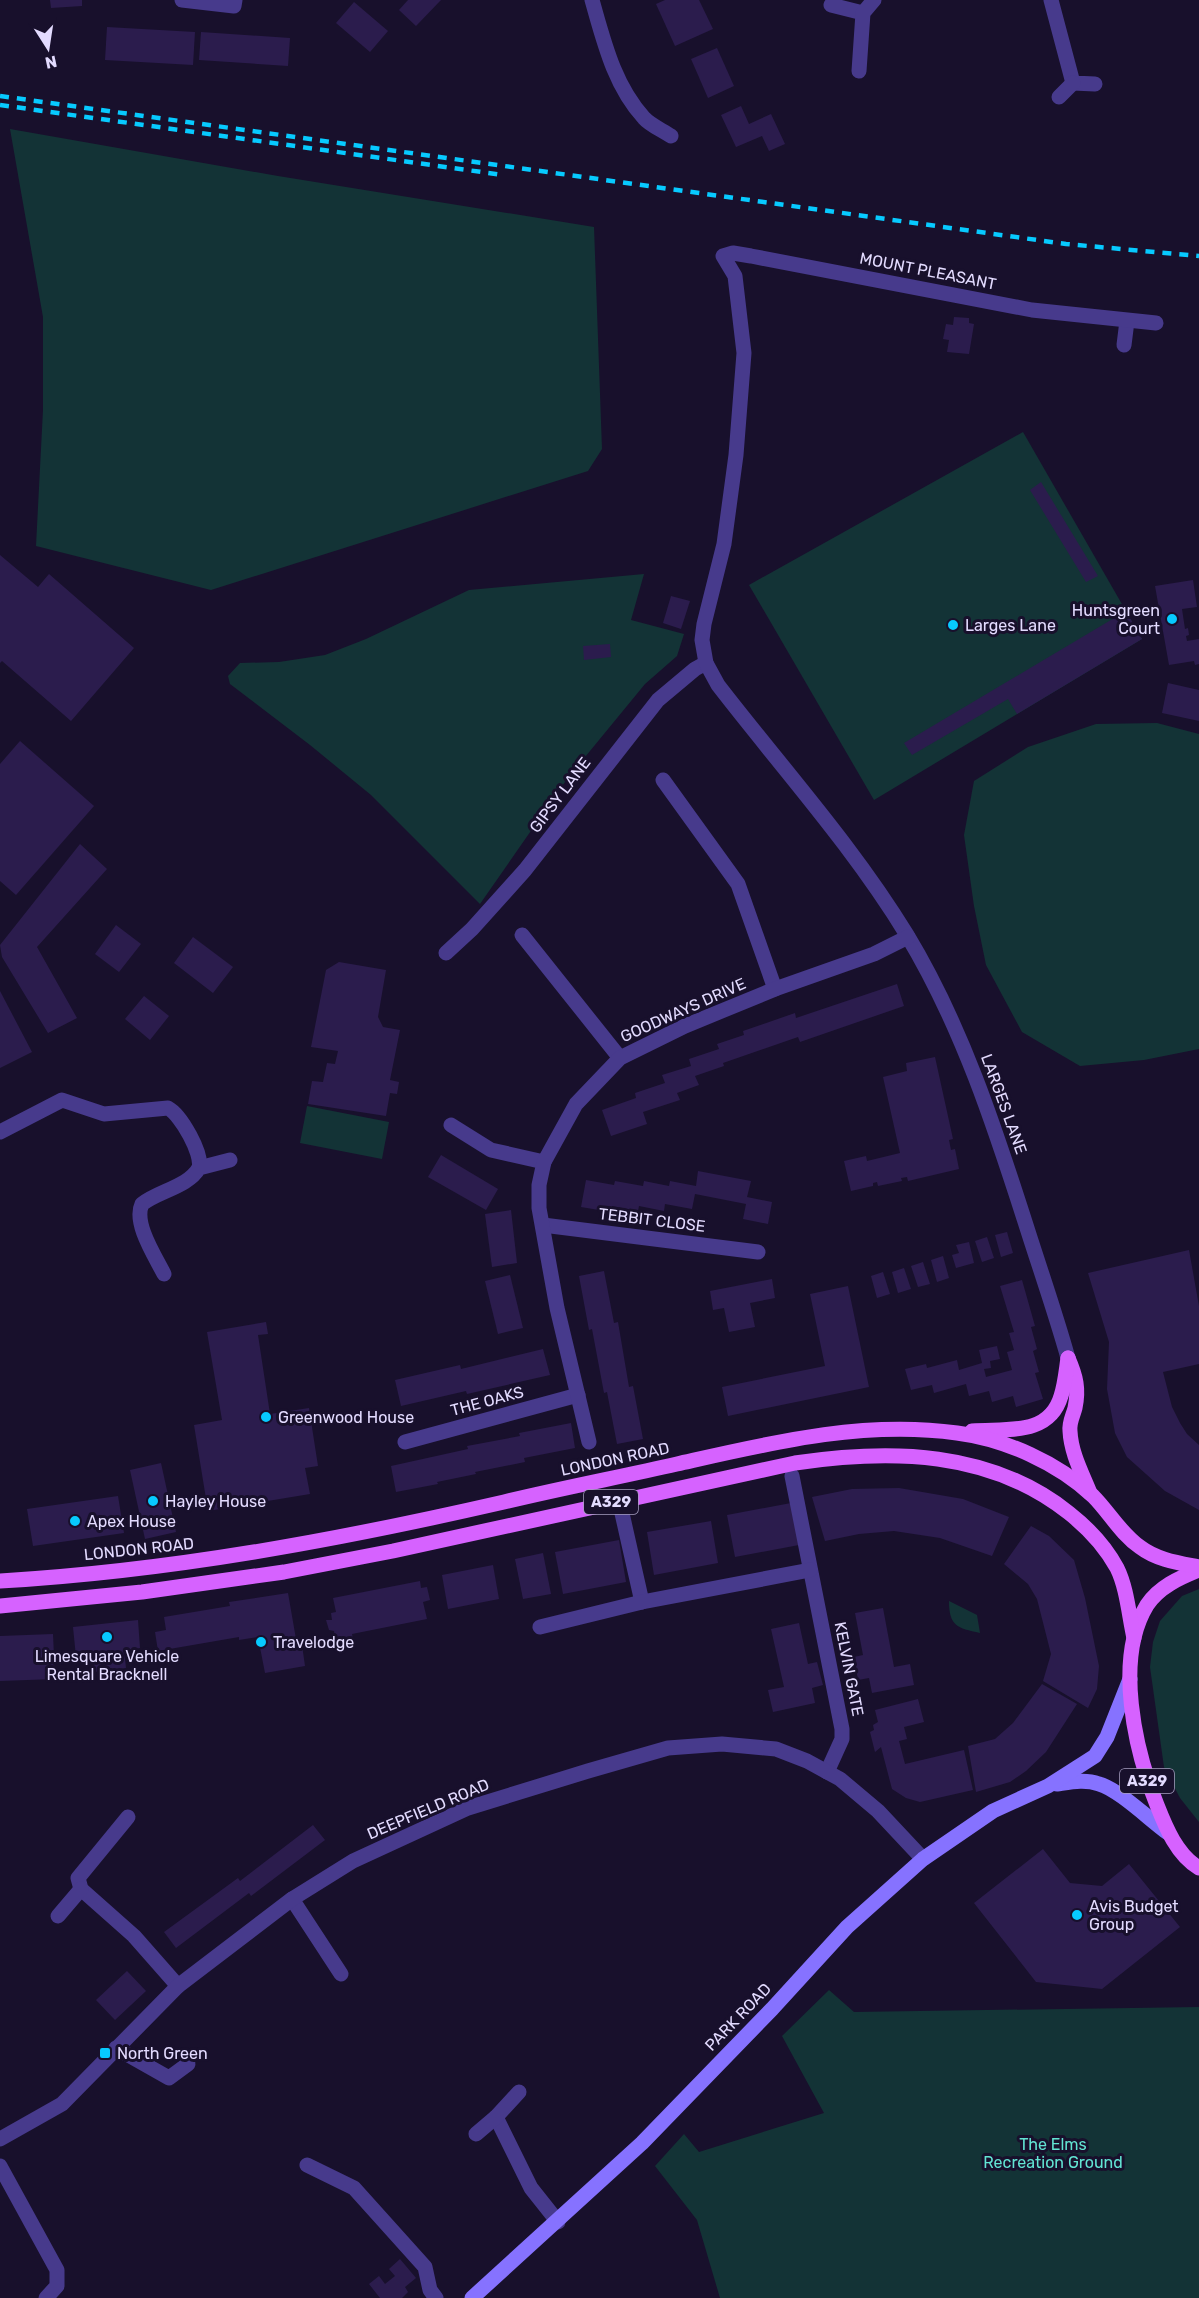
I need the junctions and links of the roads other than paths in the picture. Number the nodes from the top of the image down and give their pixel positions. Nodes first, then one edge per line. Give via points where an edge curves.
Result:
1 (182, 0) edge
2 (235, 0) edge
3 (592, 0) edge
4 (874, 0) edge
5 (1051, 0) edge
6 (831, 5) dead end
7 (863, 14) junction
8 (859, 71) dead end
9 (1073, 83) junction
10 (1095, 84) dead end
11 (1059, 97) dead end
12 (671, 135) dead end
13 (723, 256) joint
14 (1127, 321) junction
15 (1156, 323) dead end
16 (1124, 345) dead end
17 (706, 663) junction
18 (663, 780) dead end
19 (522, 935) dead end
20 (908, 937) junction
21 (446, 953) dead end
22 (775, 989) junction
23 (620, 1058) junction
24 (451, 1125) dead end
25 (0, 1132) edge
26 (230, 1160) dead end
27 (544, 1162) junction
28 (200, 1168) junction
29 (543, 1225) junction
30 (758, 1252) dead end
31 (164, 1274) dead end
32 (1068, 1358) junction
33 (578, 1395) junction
34 (954, 1432) junction
35 (405, 1442) dead end
36 (589, 1442) dead end
37 (792, 1476) dead end
38 (1091, 1494) junction
39 (619, 1500) junction
40 (1199, 1569) edge
41 (810, 1570) junction
42 (0, 1581) edge
43 (642, 1602) junction
44 (0, 1606) edge
45 (540, 1627) dead end
46 (1134, 1638) junction
47 (1130, 1679) junction
48 (827, 1772) junction
49 (1048, 1786) junction
50 (129, 1817) dead end
51 (1168, 1833) junction
52 (922, 1859) junction
53 (1198, 1869) edge
54 (81, 1889) junction
55 (292, 1899) junction
56 (58, 1916) dead end
57 (341, 1974) dead end
58 (178, 1986) junction
59 (116, 2048) junction
60 (188, 2064) dead end
61 (519, 2092) dead end
62 (496, 2117) junction
63 (476, 2134) dead end
64 (0, 2139) edge
65 (307, 2165) dead end
66 (0, 2166) edge
67 (558, 2222) junction
68 (482, 2295) edge
69 (46, 2298) edge
70 (436, 2298) edge

1 - 2 street via 234,6
3 - 12 street via 607,55 624,89 645,120
4 - 7 street
5 - 9 street
6 - 7 street
7 - 8 street
9 - 10 street
9 - 11 street
13 - 14 street, MOUNT PLEASANT via 752,256 1032,310
13 - 17 street, LARGES LANE via 735,276 744,353 724,544 702,640
14 - 15 street, MOUNT PLEASANT
14 - 16 street
17 - 20 street, LARGES LANE via 718,685 844,842
17 - 21 street, GIPSY LANE via 658,700 525,870
18 - 22 street via 738,884
19 - 23 street
20 - 22 street, GOODWAYS DRIVE via 874,954
20 - 32 street, LARGES LANE via 951,1019 979,1087
22 - 23 street, GOODWAYS DRIVE
23 - 27 street, GOODWAYS DRIVE via 576,1104
24 - 27 street via 491,1150
25 - 28 street via 62,1100 104,1114 168,1108 190,1136
26 - 28 street
27 - 29 street, GOODWAYS DRIVE via 538,1185
28 - 31 street via 140,1208 141,1228
29 - 30 street, TEBBIT CLOSE
29 - 33 street via 557,1308
32 - 34 main road via 1059,1402 1043,1423 1029,1428
32 - 38 main road via 1078,1385 1070,1424 1072,1450
33 - 35 street, THE OAKS
33 - 36 street
34 - 38 main road, LONDON ROAD / A329 via 1018,1450
34 - 42 main road, LONDON ROAD / A329 via 867,1429 801,1438 338,1538 190,1562
37 - 41 street, KELVIN GATE
38 - 40 main road, LONDON ROAD / A329 via 1140,1548
39 - 43 street
39 - 44 main road, A329 via 284,1572 189,1587
39 - 46 main road, A329 via 795,1463 848,1456 914,1455 956,1461 1039,1491 1076,1519 1103,1546 1118,1570
40 - 46 main road, A329 via 1158,1591 1146,1606
41 - 43 street
41 - 48 street, KELVIN GATE via 842,1729 842,1739
43 - 45 street
46 - 47 main road, A329
47 - 49 street, PARK ROAD via 1107,1737 1095,1756
47 - 51 main road, A329 via 1136,1740
48 - 52 street, DEEPFIELD ROAD via 858,1793
48 - 55 street, DEEPFIELD ROAD via 776,1749 722,1744 668,1748 468,1808 353,1860
49 - 51 street, PARK ROAD via 1076,1781 1099,1784
49 - 52 street, PARK ROAD via 993,1811
50 - 54 street via 78,1878
51 - 53 main road, A329
52 - 67 street, PARK ROAD via 847,1927 642,2143
54 - 56 street
54 - 58 street via 134,1936
55 - 57 street
55 - 58 street, DEEPFIELD ROAD
58 - 59 street, DEEPFIELD ROAD
59 - 60 street via 169,2078
59 - 64 street, DEEPFIELD ROAD via 62,2104
61 - 62 street
62 - 63 street
62 - 67 street via 531,2188
65 - 70 street via 354,2188 425,2267
66 - 69 street via 57,2270 57,2286
67 - 68 street, PARK ROAD

